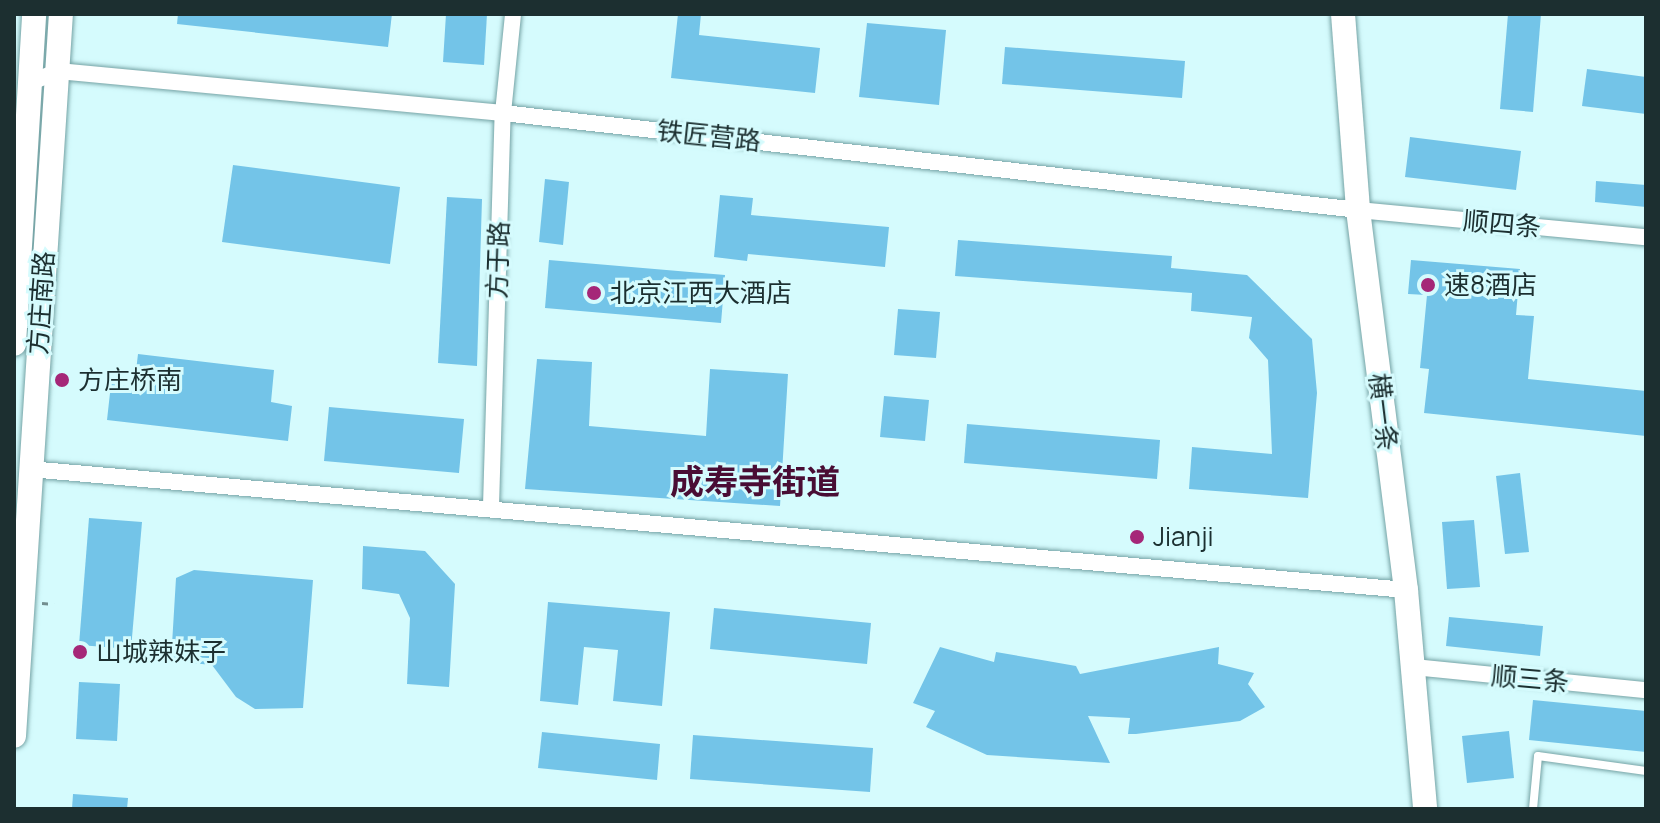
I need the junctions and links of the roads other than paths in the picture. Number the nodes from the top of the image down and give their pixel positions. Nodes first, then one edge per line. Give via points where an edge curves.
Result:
1 (34, 14) edge
2 (61, 14) edge
3 (513, 14) edge
4 (1343, 14) edge
5 (22, 58) edge
6 (58, 71) junction
7 (22, 82) edge
8 (503, 113) junction
9 (1358, 210) junction
10 (1646, 237) edge
11 (14, 344) edge
12 (29, 469) junction
13 (491, 506) junction
14 (1406, 590) junction
15 (1414, 667) junction
16 (1646, 690) edge
17 (14, 736) edge
18 (1646, 771) edge
19 (1425, 809) edge
20 (1533, 809) edge

1 - 5 main road, 方庄南路
2 - 6 main road, 方庄南路
3 - 8 street, 方于路
4 - 9 main road, 横一条
5 - 6 main road
5 - 7 main road, 方庄南路
6 - 7 street
6 - 8 street, 铁匠营路
6 - 12 main road, 方庄南路
7 - 11 main road, 方庄南路
8 - 9 street, 铁匠营路
8 - 13 street, 方于路
9 - 10 street, 顺四条
9 - 14 main road, 横一条
12 - 13 street
12 - 17 main road, 方庄南路
13 - 14 street
14 - 15 main road, 横一条
15 - 16 street, 顺三条
15 - 19 main road, 横一条
18 - 20 lane via 1538,756

